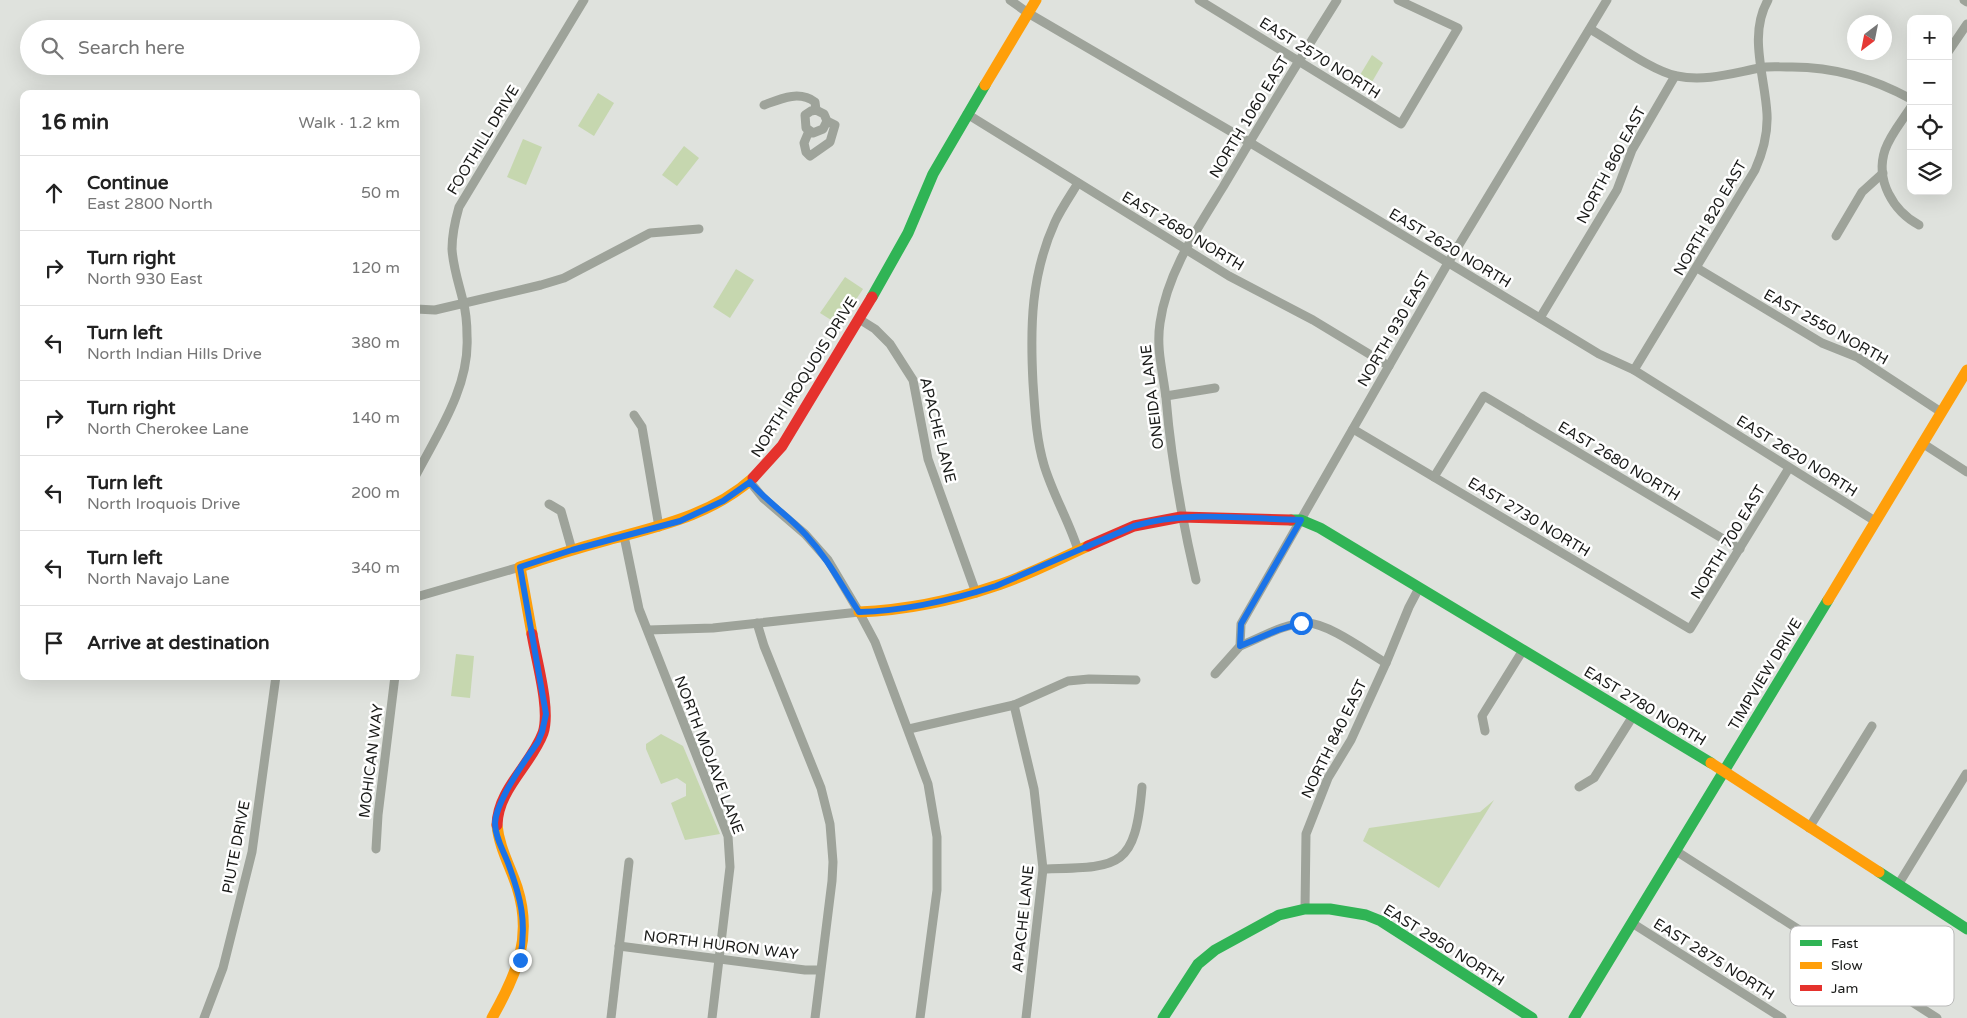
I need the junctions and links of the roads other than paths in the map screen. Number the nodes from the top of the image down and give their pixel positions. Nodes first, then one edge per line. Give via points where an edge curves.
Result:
1 (584, 0) edge
2 (1010, 0) edge
3 (1036, 0) edge
4 (1199, 0) edge
5 (1337, 0) edge
6 (1398, 0) edge
7 (1607, 0) edge
8 (1768, 0) edge
9 (1028, 13) junction
10 (1967, 24) edge
11 (1590, 29) junction
12 (1952, 46) edge
13 (1299, 62) junction
14 (1761, 67) junction
15 (1676, 76) junction
16 (1907, 97) edge
17 (764, 105) dead end
18 (816, 110) junction
19 (967, 114) junction
20 (1907, 114) edge
21 (827, 121) junction
22 (809, 131) junction
23 (1249, 142) junction
24 (1883, 173) junction
25 (1078, 183) junction
26 (1919, 224) dead end
27 (699, 229) dead end
28 (1836, 236) dead end
29 (1186, 249) junction
30 (1448, 263) junction
31 (1697, 268) junction
32 (464, 303) junction
33 (420, 309) edge
34 (1540, 318) junction
35 (859, 319) junction
36 (1389, 366) junction
37 (1634, 370) junction
38 (1967, 370) edge
39 (1215, 388) dead end
40 (1166, 396) junction
41 (1941, 412) junction
42 (634, 415) dead end
43 (1353, 429) junction
44 (1922, 443) junction
45 (420, 467) edge
46 (1789, 468) junction
47 (1967, 472) edge
48 (1434, 477) junction
49 (750, 482) junction
50 (549, 504) dead end
51 (1181, 517) junction
52 (1301, 520) junction
53 (1875, 521) junction
54 (659, 527) junction
55 (624, 536) junction
56 (1740, 549) junction
57 (572, 550) junction
58 (1078, 550) junction
59 (520, 567) junction
60 (1196, 580) dead end
61 (1419, 588) junction
62 (976, 593) junction
63 (420, 596) edge
64 (859, 612) junction
65 (757, 623) junction
66 (1690, 629) joint
67 (648, 630) junction
68 (1240, 646) junction
69 (1523, 650) junction
70 (1386, 664) junction
71 (1215, 674) dead end
72 (275, 680) edge
73 (395, 680) edge
74 (1136, 680) dead end
75 (1014, 705) junction
76 (1633, 716) junction
77 (1872, 726) dead end
78 (909, 729) junction
79 (1485, 731) dead end
80 (1724, 771) junction
81 (1966, 774) dead end
82 (1142, 787) dead end
83 (1579, 787) dead end
84 (1809, 828) junction
85 (376, 849) dead end
86 (1676, 851) junction
87 (629, 862) dead end
88 (1043, 869) junction
89 (1898, 885) junction
90 (1305, 909) junction
91 (1632, 923) junction
92 (1793, 926) edge
93 (1967, 929) edge
94 (619, 946) junction
95 (719, 960) junction
96 (820, 970) junction
97 (1918, 1006) edge
98 (204, 1018) edge
99 (492, 1018) edge
100 (611, 1018) edge
101 (712, 1018) edge
102 (815, 1018) edge
103 (920, 1018) edge
104 (1026, 1018) edge
105 (1163, 1018) edge
106 (1532, 1018) edge
107 (1574, 1018) edge
108 (1782, 1018) edge
109 (1937, 1018) edge

1 - 32 street, FOOTHILL DRIVE via 459,207 452,248
2 - 9 street, EAST 2620 NORTH
3 - 9 street, NORTH IROQUOIS DRIVE
4 - 13 street, EAST 2570 NORTH
5 - 13 street, NORTH 1060 EAST
6 - 13 street, EAST 2570 NORTH via 1458,28 1401,124
7 - 11 street, NORTH 930 EAST
8 - 14 street, NORTH 820 EAST via 1758,29
9 - 19 street, NORTH IROQUOIS DRIVE
9 - 23 street, EAST 2620 NORTH
10 - 12 street
11 - 15 street via 1656,68
11 - 30 street, NORTH 930 EAST
13 - 23 street, NORTH 1060 EAST
14 - 15 street via 1708,78
14 - 16 street via 1838,70 1872,80
14 - 31 street, NORTH 820 EAST via 1767,130 1760,158
15 - 34 street, NORTH 860 EAST via 1632,150 1617,190
17 - 18 street via 801,96 815,102
18 - 21 street via 824,114
18 - 22 street via 805,115 804,123
19 - 25 street, EAST 2680 NORTH
19 - 35 street, NORTH IROQUOIS DRIVE via 933,174 891,266
20 - 24 street via 1890,140 1883,158
21 - 22 street via 817,132
21 - 22 street via 835,125 833,137 810,156 804,143
23 - 29 street, NORTH 1060 EAST
23 - 30 street, EAST 2620 NORTH
24 - 26 street via 1894,204
24 - 28 street via 1862,192
25 - 29 street, EAST 2680 NORTH
25 - 58 street via 1055,220 1042,257 1031,328 1035,421 1041,455
27 - 32 street via 650,233 564,278
29 - 36 street, EAST 2680 NORTH
29 - 40 street, ONEIDA LANE via 1170,284 1160,323 1159,355
30 - 34 street, EAST 2620 NORTH
30 - 36 street, NORTH 930 EAST
31 - 37 street, NORTH 820 EAST
31 - 41 street, EAST 2550 NORTH via 1822,343 1857,357
32 - 33 street via 435,310
32 - 45 street, FOOTHILL DRIVE via 468,337 460,385
34 - 37 street, EAST 2620 NORTH via 1599,354
35 - 49 street, NORTH IROQUOIS DRIVE via 782,446
35 - 62 street, APACHE LANE via 890,344 913,380 928,459
36 - 43 street, NORTH 930 EAST
37 - 46 street, EAST 2620 NORTH
38 - 41 street, TIMPVIEW DRIVE
39 - 40 street
40 - 51 street, ONEIDA LANE
41 - 44 street, TIMPVIEW DRIVE
42 - 54 street via 642,427
43 - 48 street, EAST 2730 NORTH
43 - 52 street, NORTH 930 EAST
44 - 47 street
44 - 53 street, TIMPVIEW DRIVE
46 - 53 street, EAST 2620 NORTH
46 - 56 street, NORTH 700 EAST
48 - 56 street, EAST 2680 NORTH via 1484,396
48 - 66 street, EAST 2730 NORTH
49 - 54 street, NORTH IROQUOIS DRIVE via 694,516
49 - 64 street via 828,560
50 - 57 street via 562,511
51 - 52 street
51 - 58 street via 1134,526
51 - 60 street, ONEIDA LANE
52 - 61 street, EAST 2780 NORTH via 1320,528
52 - 68 street, NORTH 930 EAST via 1241,624
53 - 80 street, TIMPVIEW DRIVE
54 - 55 street, NORTH IROQUOIS DRIVE
55 - 57 street, NORTH IROQUOIS DRIVE
55 - 67 street, NORTH MOJAVE LANE via 639,609
56 - 66 street, NORTH 700 EAST
57 - 59 street, NORTH IROQUOIS DRIVE
58 - 62 street
59 - 63 street, NORTH IROQUOIS DRIVE
59 - 99 street via 546,714 538,742 497,813 496,831 518,889 524,929 515,976
61 - 69 street, EAST 2780 NORTH
61 - 70 street, NORTH 840 EAST
62 - 64 street via 898,609
64 - 65 street
64 - 78 street via 875,642
65 - 67 street
65 - 96 street via 821,788 830,824 832,881
67 - 95 street, NORTH MOJAVE LANE via 728,836 730,867
68 - 70 street via 1278,630 1308,623 1327,628
68 - 71 street
69 - 76 street, EAST 2780 NORTH
69 - 79 street via 1482,716
70 - 90 street, NORTH 840 EAST via 1351,740 1328,778 1306,834
72 - 98 street, PIUTE DRIVE via 252,852 223,968
73 - 85 street, MOHICAN WAY
74 - 75 street via 1068,681
75 - 78 street
75 - 88 street, APACHE LANE via 1034,789
76 - 80 street, EAST 2780 NORTH
76 - 83 street via 1594,778
77 - 84 street
78 - 103 street via 928,784 937,837 934,918
80 - 84 street, EAST 2780 NORTH
80 - 86 street, TIMPVIEW DRIVE
81 - 89 street
82 - 88 street via 1134,836 1123,855 1108,865 1094,868
84 - 89 street, EAST 2780 NORTH
86 - 91 street, TIMPVIEW DRIVE
86 - 92 street
87 - 94 street
88 - 104 street, APACHE LANE
89 - 93 street, EAST 2780 NORTH
90 - 105 street, EAST 2950 NORTH via 1279,915 1215,950 1198,964
90 - 106 street, EAST 2950 NORTH via 1337,910 1382,921
91 - 107 street, TIMPVIEW DRIVE
91 - 108 street, EAST 2875 NORTH
94 - 95 street, NORTH HURON WAY
94 - 100 street
95 - 96 street, NORTH HURON WAY
95 - 101 street, NORTH MOJAVE LANE
96 - 102 street
97 - 109 street

